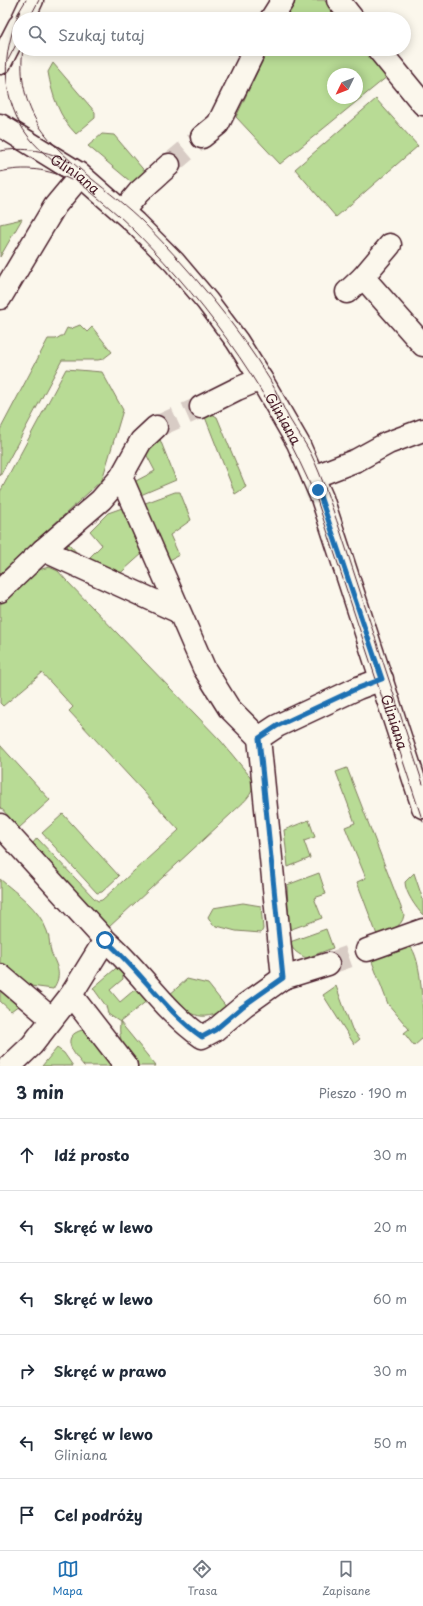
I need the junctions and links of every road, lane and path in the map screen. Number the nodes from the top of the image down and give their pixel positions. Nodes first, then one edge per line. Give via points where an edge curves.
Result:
1 (32, 0) edge
2 (283, 0) edge
3 (338, 0) edge
4 (26, 12) edge
5 (275, 12) edge
6 (347, 12) edge
7 (12, 39) edge
8 (252, 56) edge
9 (384, 56) edge
10 (1, 60) edge
11 (423, 104) edge
12 (0, 125) edge
13 (202, 138) tunnel mouth
14 (169, 165) tunnel mouth
15 (80, 176) junction
16 (123, 210) junction
17 (390, 245) dead end
18 (0, 298) edge
19 (423, 345) edge
20 (261, 379) junction
21 (202, 407) tunnel mouth
22 (156, 427) tunnel mouth
23 (423, 430) edge
24 (121, 477) junction
25 (313, 477) junction
26 (43, 550) junction
27 (0, 591) edge
28 (179, 612) junction
29 (382, 679) junction
30 (259, 738) junction
31 (423, 807) edge
32 (0, 825) edge
33 (423, 930) edge
34 (105, 940) junction
35 (367, 950) tunnel mouth
36 (328, 964) tunnel mouth
37 (0, 975) edge
38 (283, 978) junction
39 (71, 995) junction
40 (52, 1019) junction
41 (10, 1066) edge
42 (126, 1066) edge

1 - 4 street
2 - 5 street
3 - 6 street
7 - 10 street
8 - 13 street via 218,124
9 - 11 street
12 - 15 street, Gliniana
14 - 16 street
15 - 16 street, Gliniana
15 - 18 street via 55,206
16 - 20 street, Gliniana via 174,262 207,301
17 - 19 street via 355,285
20 - 21 street
20 - 25 street, Gliniana via 298,443
22 - 24 street via 141,441
23 - 25 street
24 - 26 street via 101,500
24 - 28 street
25 - 29 street, Gliniana
26 - 27 street
26 - 28 street
28 - 30 street via 204,668 229,708
29 - 30 street via 277,726
29 - 31 street, Gliniana
30 - 38 street
32 - 34 street
33 - 35 street
34 - 38 street via 123,955 188,1028 202,1037
34 - 39 street
36 - 38 street
37 - 40 street
39 - 40 street
39 - 42 street
40 - 41 street via 32,1045

